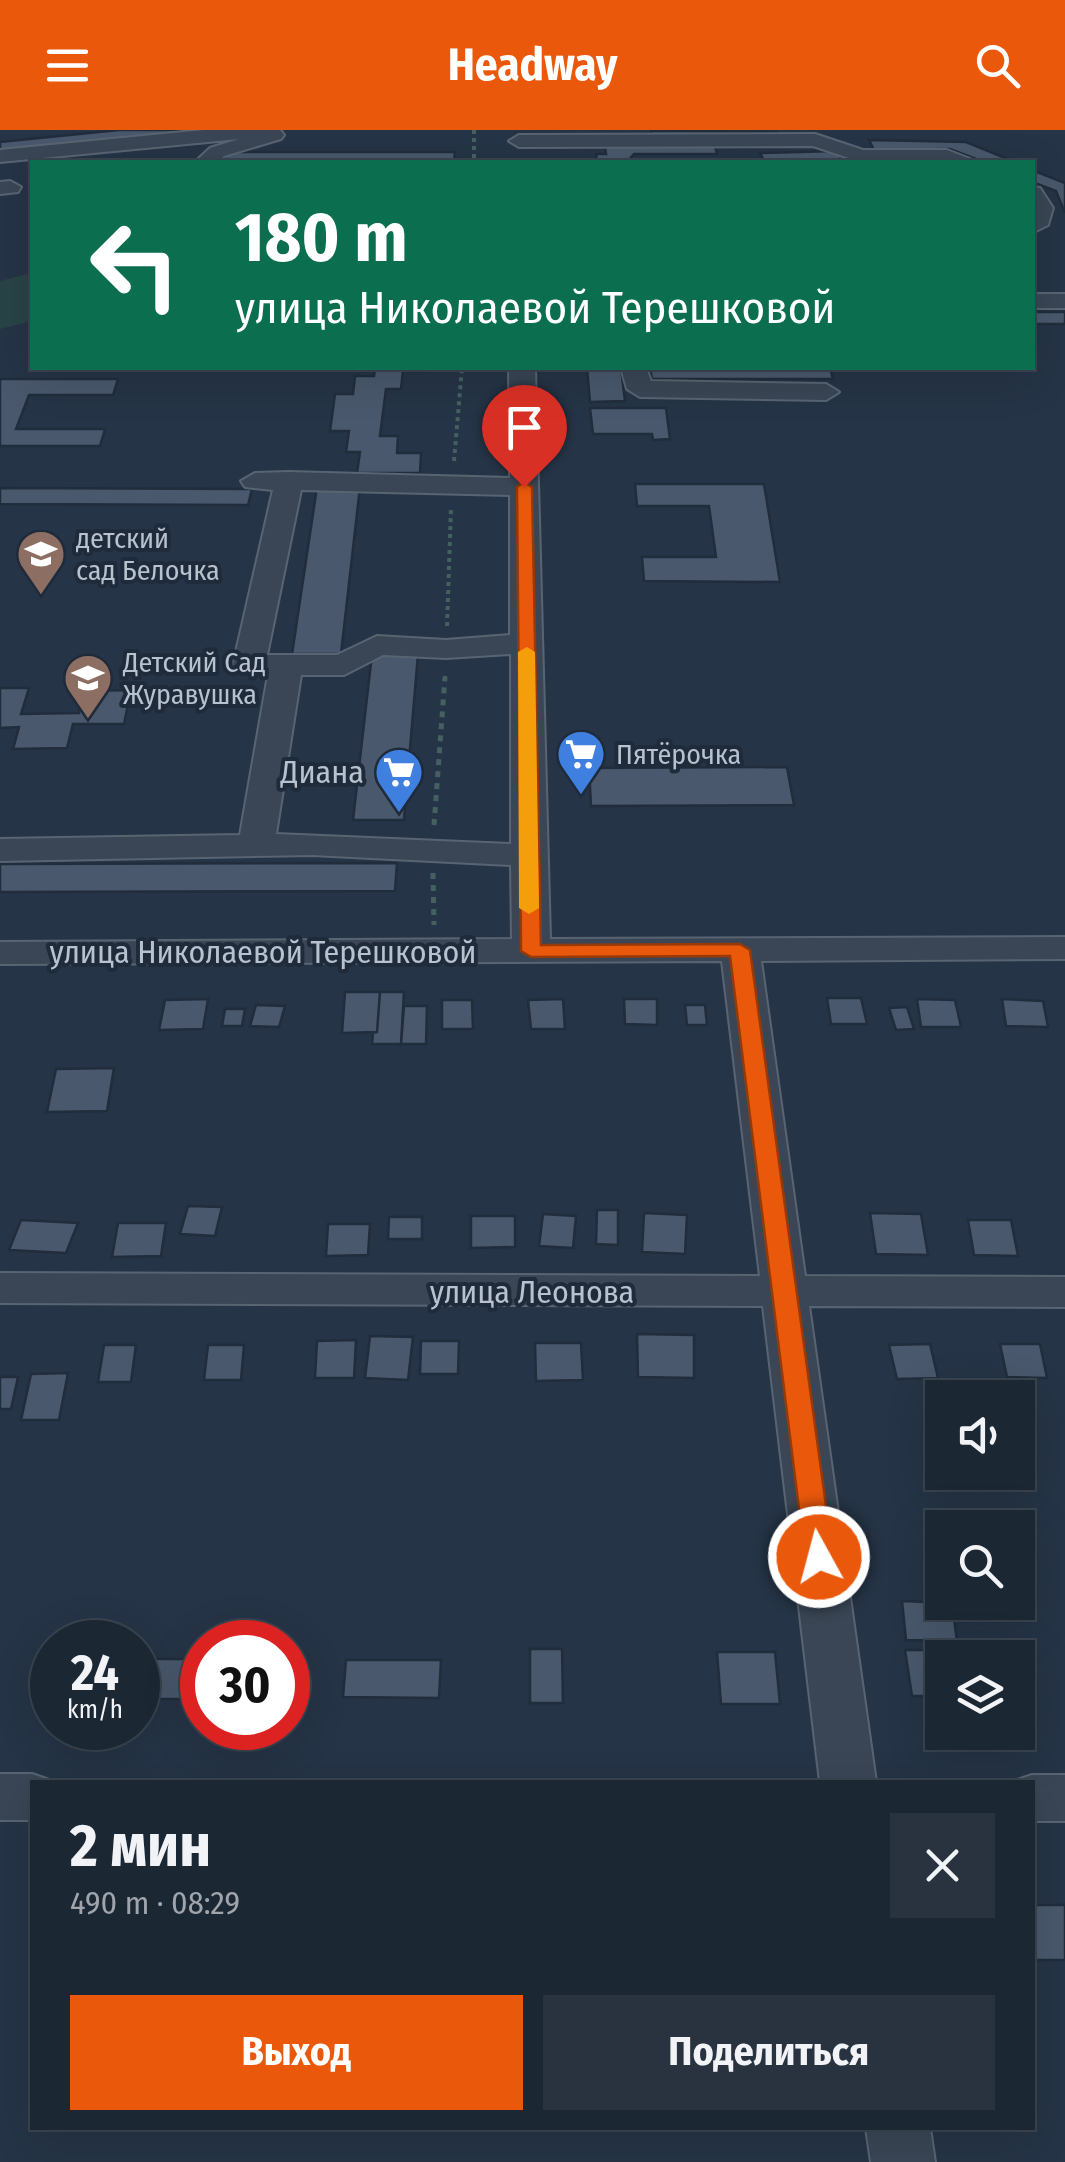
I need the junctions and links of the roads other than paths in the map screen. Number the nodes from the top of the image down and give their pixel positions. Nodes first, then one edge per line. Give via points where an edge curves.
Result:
1 (768, 140) junction
2 (519, 145) edge
3 (0, 156) edge
4 (208, 160) edge
5 (722, 160) edge
6 (960, 160) edge
7 (1035, 198) edge
8 (1035, 221) edge
9 (1035, 225) edge
10 (1065, 228) edge
11 (1035, 301) edge
12 (1065, 301) edge
13 (522, 370) edge
14 (635, 370) edge
15 (826, 392) dead end
16 (255, 480) dead end
17 (289, 480) junction
18 (524, 487) junction
19 (526, 643) junction
20 (286, 665) junction
21 (256, 845) junction
22 (0, 850) edge
23 (528, 854) junction
24 (1065, 948) edge
25 (740, 950) junction
26 (531, 951) junction
27 (0, 954) edge
28 (0, 1288) edge
29 (1065, 1292) edge
30 (784, 1294) junction
31 (848, 1780) edge
32 (0, 1797) edge
33 (30, 1797) edge
34 (1035, 1798) edge
35 (1065, 1798) edge
36 (898, 2130) edge
37 (904, 2162) edge

1 - 2 street
1 - 5 street via 730,149 732,156
1 - 6 street via 815,140 862,156
3 - 4 street via 267,130 274,135
7 - 8 street via 1042,208
9 - 10 street
11 - 12 street
13 - 18 street
14 - 15 street via 640,389
16 - 17 street
17 - 18 street
17 - 20 street via 249,664
18 - 19 street
19 - 20 street via 378,645 344,665
19 - 23 street
20 - 21 street
21 - 22 street
21 - 23 street
23 - 26 street
24 - 25 street, улица Николаевой Терешковой
25 - 26 street, улица Николаевой Терешковой
25 - 30 street
26 - 27 street, улица Николаевой Терешковой
28 - 30 street, улица Леонова
29 - 30 street, улица Леонова
30 - 31 street
32 - 33 street
34 - 35 street
36 - 37 street

